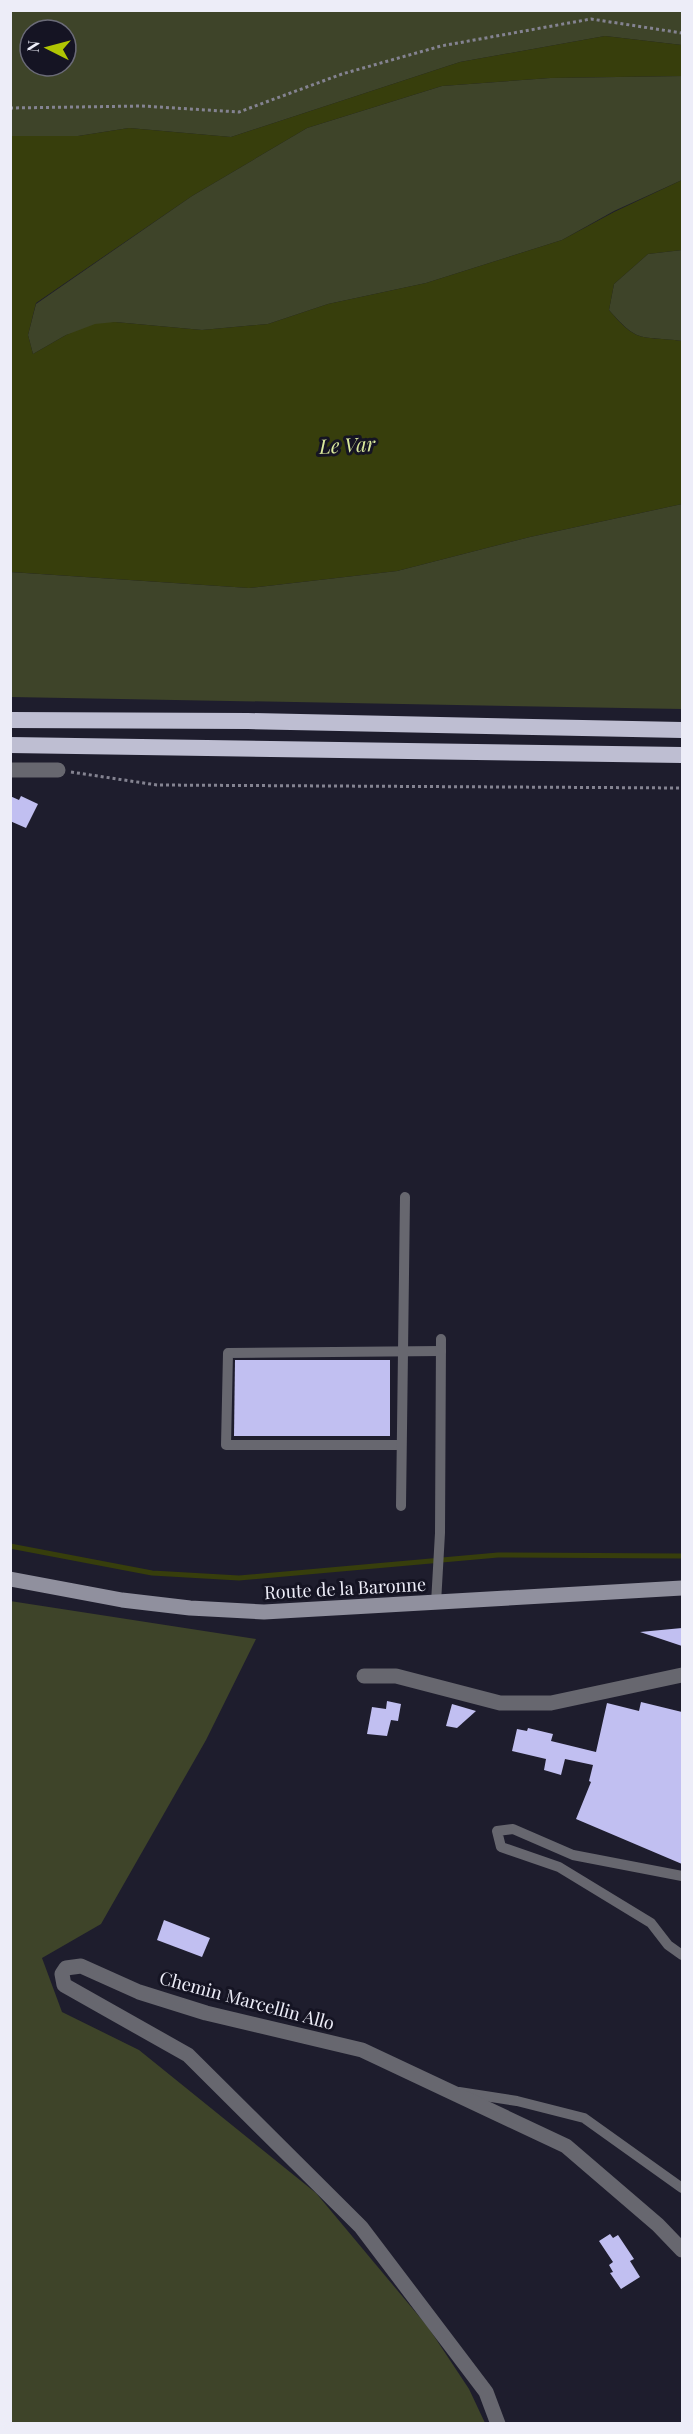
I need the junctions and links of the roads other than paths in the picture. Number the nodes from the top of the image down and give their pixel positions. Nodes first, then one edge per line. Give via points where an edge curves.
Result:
1 (10, 720) edge
2 (682, 730) edge
3 (10, 745) edge
4 (682, 755) edge
5 (10, 770) edge
6 (58, 770) road end
7 (405, 1197) dead end
8 (441, 1339) dead end
9 (441, 1351) junction
10 (402, 1352) junction
11 (401, 1445) junction
12 (400, 1506) dead end
13 (10, 1580) edge
14 (682, 1588) edge
15 (436, 1603) junction
16 (682, 1675) edge
17 (364, 1676) dead end
18 (682, 1876) edge
19 (682, 1955) edge
20 (444, 2089) junction
21 (682, 2188) edge
22 (682, 2250) edge
23 (498, 2424) edge

1 - 2 highway
3 - 4 highway
5 - 6 street
7 - 10 lane
8 - 9 lane
9 - 10 lane
9 - 15 lane
10 - 11 lane
10 - 11 lane via 228,1353 226,1445
11 - 12 lane
13 - 15 main road, Route de la Baronne via 122,1600 264,1612
14 - 15 main road, Route de la Baronne
16 - 17 street via 551,1703 500,1703 396,1676
18 - 19 lane via 573,1855 513,1829 497,1831 501,1847 559,1867 651,1923 668,1945
20 - 21 lane via 517,2101 584,2118
20 - 22 street, Chemin Marcellin Allo via 566,2145 658,2224
20 - 23 street, Chemin Marcellin Allo via 362,2050 206,2013 140,1992 81,1966 66,1968 62,1974 64,1985 188,2055 361,2227 486,2392

